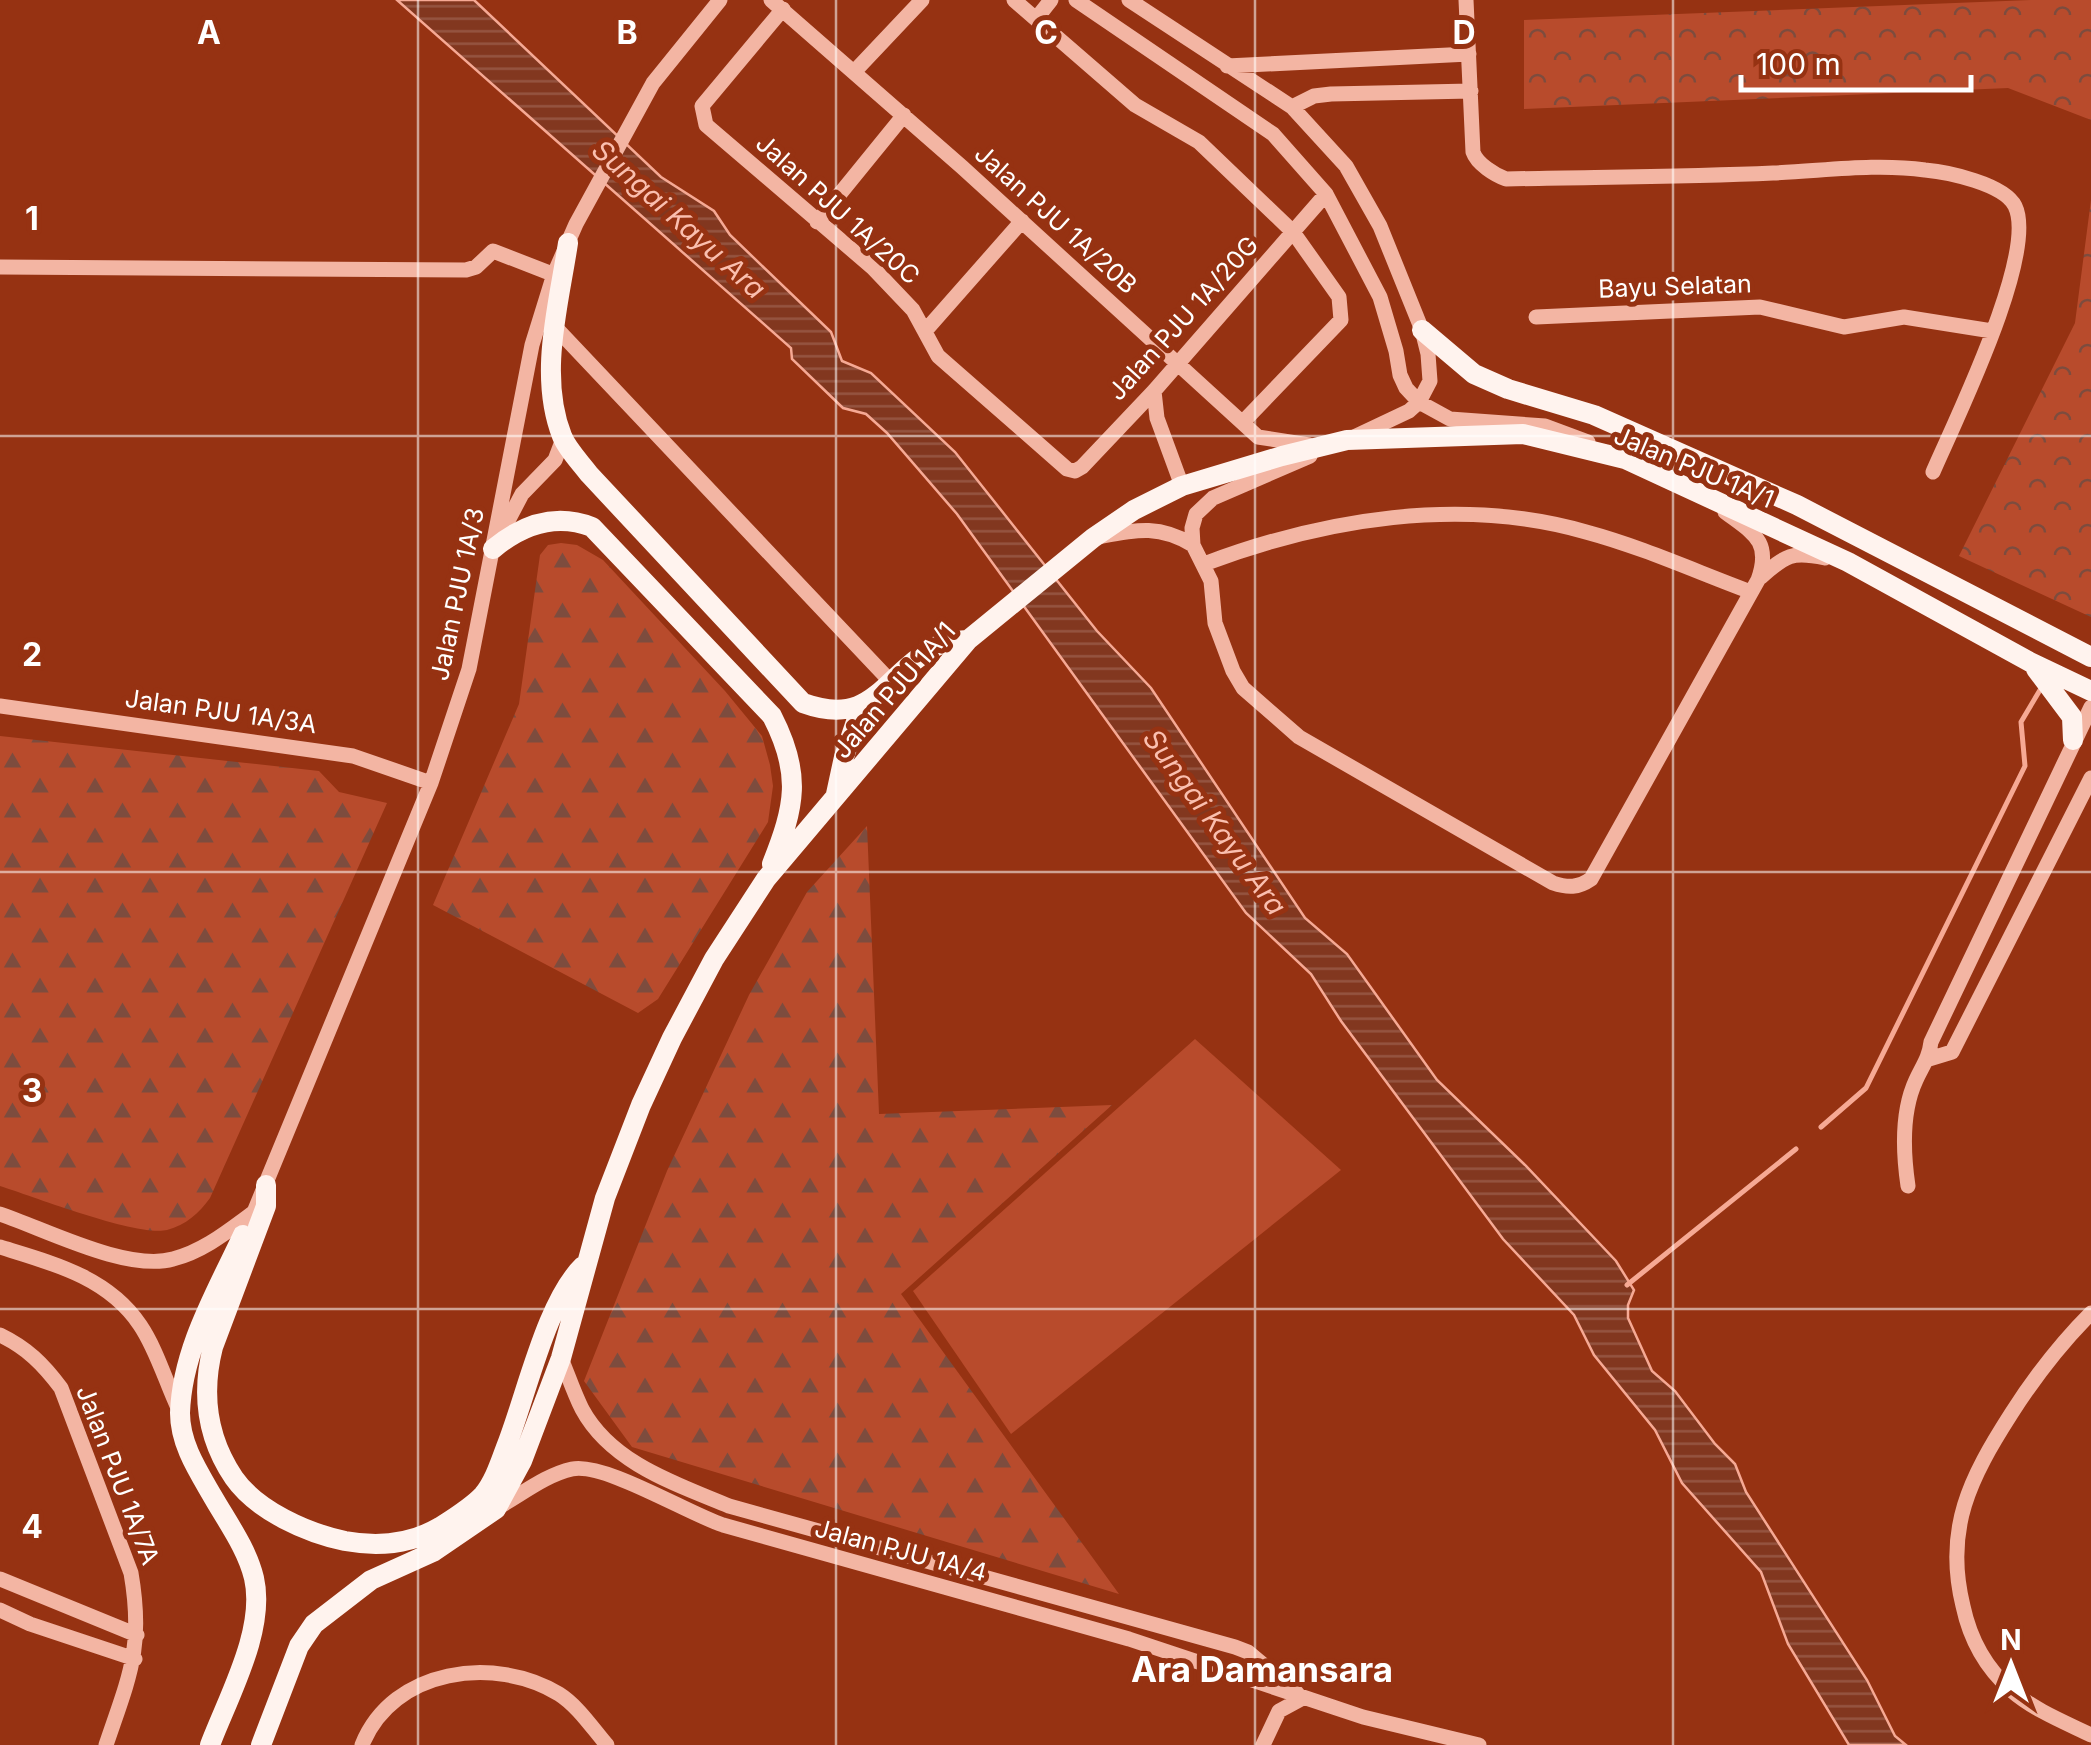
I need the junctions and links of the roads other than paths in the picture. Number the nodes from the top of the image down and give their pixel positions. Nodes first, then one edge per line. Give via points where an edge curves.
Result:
1 (720, 0) edge
2 (922, 0) edge
3 (1014, 0) edge
4 (1051, 0) edge
5 (1076, 0) edge
6 (1129, 0) edge
7 (1466, 0) edge
8 (777, 5) edge
9 (1036, 19) junction
10 (1469, 54) junction
11 (1227, 66) junction
12 (854, 72) junction
13 (1471, 91) junction
14 (1292, 107) junction
15 (904, 115) junction
16 (1326, 194) junction
17 (817, 222) junction
18 (1022, 222) junction
19 (1293, 232) junction
20 (572, 233) joint
21 (0, 267) edge
22 (559, 276) junction
23 (1536, 317) dead end
24 (556, 328) junction
25 (926, 330) junction
26 (1422, 330) junction
27 (1992, 331) junction
28 (1176, 362) junction
29 (1154, 391) junction
30 (1419, 402) junction
31 (1243, 422) junction
32 (563, 439) junction
33 (1348, 440) junction
34 (1320, 446) junction
35 (1624, 459) junction
36 (1074, 471) joint
37 (1934, 472) dead end
38 (1182, 486) junction
39 (1702, 496) junction
40 (1093, 538) junction
41 (1193, 545) junction
42 (494, 549) junction
43 (1848, 562) junction
44 (1204, 564) junction
45 (1755, 586) junction
46 (971, 637) junction
47 (2091, 657) edge
48 (2030, 662) junction
49 (892, 683) junction
50 (2091, 690) edge
51 (862, 704) junction
52 (0, 706) edge
53 (2091, 707) edge
54 (2073, 740) junction
55 (2091, 778) edge
56 (431, 783) junction
57 (836, 797) junction
58 (766, 879) junction
59 (1929, 1060) junction
60 (266, 1185) junction
61 (1908, 1186) dead end
62 (254, 1212) junction
63 (0, 1214) edge
64 (0, 1247) edge
65 (588, 1261) junction
66 (2091, 1314) edge
67 (0, 1336) edge
68 (561, 1358) junction
69 (180, 1414) junction
70 (672, 1482) junction
71 (667, 1501) junction
72 (496, 1509) junction
73 (0, 1579) edge
74 (0, 1610) edge
75 (137, 1635) junction
76 (135, 1659) junction
77 (1264, 1686) junction
78 (1304, 1698) junction
79 (1274, 1718) junction
80 (2091, 1735) edge
81 (106, 1745) edge
82 (210, 1745) edge
83 (262, 1745) edge
84 (362, 1745) edge
85 (607, 1745) edge
86 (1264, 1745) edge
87 (1479, 1745) edge

1 - 20 street via 654,83
2 - 12 street
3 - 9 street
4 - 9 street
5 - 16 street via 1273,134
6 - 11 street
7 - 10 street
8 - 12 street, Jalan PJU 1A/20B
8 - 17 street, Jalan PJU 1A/20C via 702,106 706,125
9 - 19 street via 1135,105 1199,142
10 - 11 street
10 - 13 street
11 - 14 street
12 - 15 street, Jalan PJU 1A/20B
13 - 14 street via 1331,94
13 - 27 street via 1475,158 1506,179 1869,167 1927,170 1992,186 2016,207 2018,224 2015,267
14 - 26 street via 1346,166 1380,226
15 - 17 street
15 - 18 street, Jalan PJU 1A/20B
16 - 19 street, Jalan PJU 1A/20G
16 - 30 street via 1380,297 1400,375
17 - 25 street, Jalan PJU 1A/20C via 873,268
18 - 25 street
18 - 28 street, Jalan PJU 1A/20B
19 - 28 street, Jalan PJU 1A/20G
19 - 31 street via 1339,297 1342,320
20 - 22 main road
21 - 22 street via 466,270 493,251
22 - 24 main road
22 - 42 street, Jalan PJU 1A/3 via 532,345
23 - 27 street, Bayu Selatan via 1760,307 1844,327 1904,317
24 - 32 main road via 551,385
24 - 49 street
25 - 36 street, Jalan PJU 1A/20C via 938,356
26 - 30 street via 1430,381
26 - 47 main road, Jalan PJU 1A/1 via 1474,374 1594,415 1797,505
27 - 37 street
28 - 29 street, Jalan PJU 1A/20G
28 - 31 street, Jalan PJU 1A/20B
29 - 36 street, Jalan PJU 1A/20G
29 - 38 street
30 - 33 street
30 - 35 street via 1450,419 1546,426
31 - 34 street, Jalan PJU 1A/20B via 1258,436
32 - 42 street via 555,460 522,494
32 - 51 main road via 803,702 826,711
33 - 34 main road, Jalan PJU 1A/1
33 - 35 main road, Jalan PJU 1A/1 via 1523,434
33 - 41 street via 1214,498 1196,514
34 - 38 main road, Jalan PJU 1A/1
35 - 39 main road, Jalan PJU 1A/1
38 - 40 main road, Jalan PJU 1A/1
39 - 43 main road, Jalan PJU 1A/1
39 - 45 street via 1764,548
40 - 41 street via 1164,530
40 - 46 main road, Jalan PJU 1A/1
41 - 44 street
42 - 56 street, Jalan PJU 1A/3 via 469,669
42 - 58 main road via 526,526 549,521 592,528 772,716 784,739 793,802
43 - 45 street via 1786,556
43 - 48 main road, Jalan PJU 1A/1
44 - 45 street via 1342,524 1476,514 1584,531
44 - 45 street via 1232,671 1282,726 1568,887 1592,879
46 - 49 main road via 929,650
46 - 57 main road, Jalan PJU 1A/1
48 - 50 main road, Jalan PJU 1A/1
48 - 54 main road via 2072,716
49 - 51 main road
51 - 57 main road
52 - 56 street, Jalan PJU 1A/3A via 353,756
53 - 54 street
54 - 59 street via 1931,1042
55 - 59 street via 1952,1052
56 - 60 street, Jalan PJU 1A/3
57 - 58 main road, Jalan PJU 1A/1
58 - 65 main road, Jalan PJU 1A/1 via 672,1038 621,1153
59 - 61 street via 1910,1102
60 - 62 street, Jalan PJU 1A/3
60 - 65 main road via 266,1206 213,1348 206,1400 212,1435 238,1483 322,1536 377,1544 425,1536 483,1494 569,1280
62 - 63 street via 216,1240 168,1261 108,1253
62 - 69 main road via 196,1336
64 - 69 street via 87,1278 127,1307 143,1328
65 - 68 main road, Jalan PJU 1A/1
66 - 80 street via 2047,1362 1982,1460 1962,1506 1956,1555 1966,1622 1985,1662 2023,1699
67 - 75 street, Jalan PJU 1A/7A via 20,1344 61,1388 132,1574
68 - 70 street, Jalan PJU 1A/4 via 600,1436
68 - 72 main road, Jalan PJU 1A/1
69 - 82 main road via 191,1458 242,1548 256,1594 252,1636
70 - 71 street
70 - 78 street, Jalan PJU 1A/4 via 729,1506 1235,1646
71 - 72 street, Jalan PJU 1A/4 via 585,1468 552,1476
71 - 77 street, Jalan PJU 1A/4 via 723,1525 1129,1639
72 - 83 main road, Jalan PJU 1A/1 via 433,1552 371,1580 314,1624 298,1646
73 - 75 street
74 - 76 street
75 - 76 street, Jalan PJU 1A/7A
76 - 81 street, Jalan PJU 1A/7A
77 - 78 street, Jalan PJU 1A/4
77 - 79 street
78 - 79 street
78 - 87 street, Jalan PJU 1A/4
79 - 86 street
84 - 85 street via 391,1704 426,1681 468,1671 528,1678 564,1697

